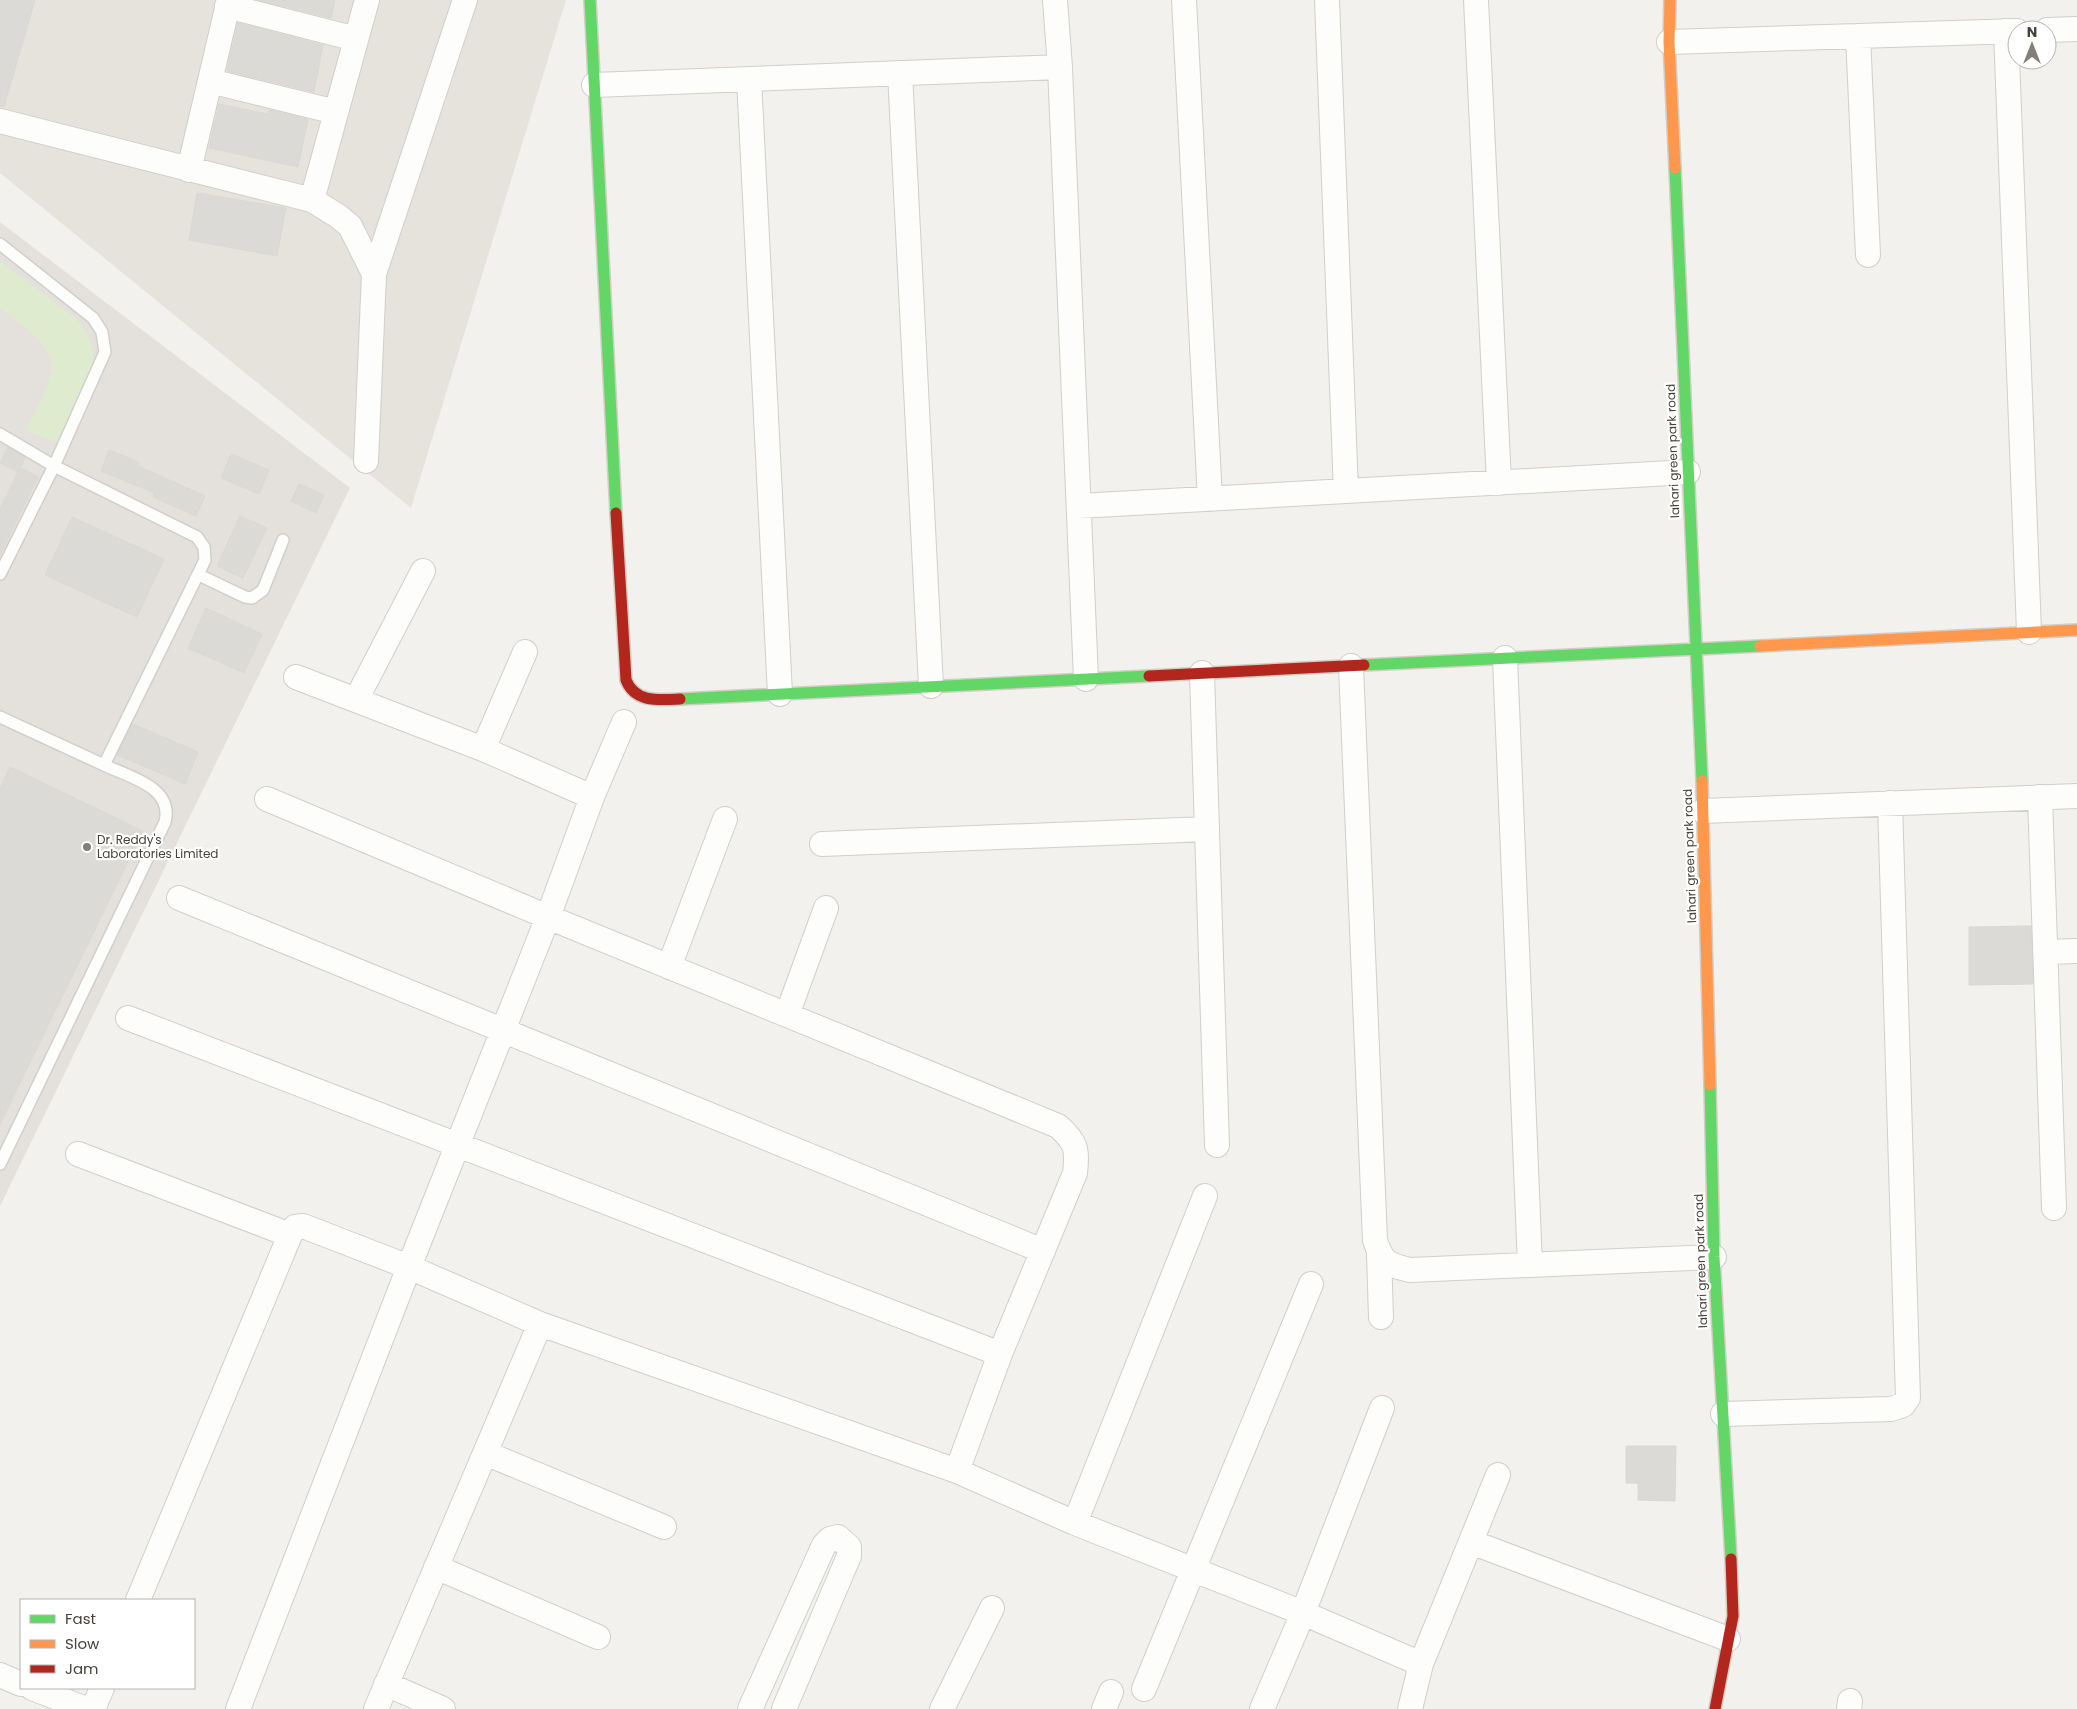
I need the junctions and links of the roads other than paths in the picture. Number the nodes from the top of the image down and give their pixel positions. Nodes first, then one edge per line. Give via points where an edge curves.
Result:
1 (367, 0) edge
2 (465, 0) edge
3 (590, 0) edge
4 (1055, 0) edge
5 (1184, 0) edge
6 (1327, 0) edge
7 (1476, 0) edge
8 (1670, 0) edge
9 (228, 3) edge
10 (2077, 29) edge
11 (2057, 30) edge
12 (2007, 31) edge
13 (1858, 36) junction
14 (356, 39) junction
15 (1669, 42) junction
16 (1060, 67) junction
17 (2013, 70) edge
18 (900, 73) junction
19 (749, 79) junction
20 (210, 81) junction
21 (594, 85) junction
22 (336, 112) junction
23 (0, 121) edge
24 (189, 170) junction
25 (312, 200) junction
26 (0, 244) edge
27 (1868, 255) dead end
28 (374, 274) junction
29 (0, 434) edge
30 (366, 461) dead end
31 (54, 466) junction
32 (1688, 472) junction
33 (1499, 483) junction
34 (1346, 491) junction
35 (1210, 499) junction
36 (1079, 506) junction
37 (283, 540) dead end
38 (423, 571) dead end
39 (0, 574) edge
40 (199, 575) junction
41 (2077, 630) edge
42 (2029, 632) junction
43 (1694, 649) junction
44 (525, 652) dead end
45 (1505, 658) junction
46 (1351, 666) junction
47 (1202, 673) junction
48 (296, 676) dead end
49 (1086, 679) junction
50 (931, 686) junction
51 (780, 694) junction
52 (356, 700) junction
53 (0, 717) edge
54 (624, 722) dead end
55 (483, 749) junction
56 (104, 765) junction
57 (2077, 796) edge
58 (592, 797) junction
59 (2040, 797) junction
60 (267, 799) dead end
61 (1890, 803) junction
62 (1703, 811) junction
63 (725, 818) dead end
64 (1206, 829) junction
65 (822, 844) dead end
66 (179, 898) dead end
67 (826, 908) dead end
68 (548, 917) junction
69 (2077, 951) edge
70 (2045, 952) junction
71 (669, 967) junction
72 (787, 1015) junction
73 (128, 1018) dead end
74 (504, 1031) junction
75 (459, 1145) junction
76 (1217, 1145) dead end
77 (78, 1154) dead end
78 (0, 1164) edge
79 (1205, 1196) dead end
80 (2054, 1208) dead end
81 (290, 1235) junction
82 (1043, 1251) junction
83 (1379, 1254) junction
84 (1714, 1257) junction
85 (1530, 1265) junction
86 (409, 1267) junction
87 (1311, 1284) dead end
88 (1381, 1317) dead end
89 (540, 1324) junction
90 (1000, 1354) junction
91 (1382, 1408) dead end
92 (1723, 1414) junction
93 (485, 1453) junction
94 (956, 1470) junction
95 (1498, 1475) dead end
96 (1075, 1524) junction
97 (664, 1527) dead end
98 (1471, 1542) junction
99 (436, 1568) junction
100 (1194, 1570) junction
101 (138, 1599) edge
102 (992, 1608) dead end
103 (1303, 1612) junction
104 (598, 1637) dead end
105 (1728, 1639) junction
106 (1421, 1664) junction
107 (0, 1675) edge
108 (20, 1684) edge
109 (386, 1684) junction
110 (1144, 1688) dead end
111 (35, 1689) edge
112 (102, 1689) edge
113 (86, 1709) edge
114 (93, 1709) edge
115 (238, 1709) edge
116 (376, 1709) edge
117 (443, 1709) edge
118 (750, 1709) edge
119 (784, 1709) edge
120 (942, 1709) edge
121 (1262, 1709) edge
122 (1410, 1709) edge
123 (1715, 1709) edge

1 - 14 street
2 - 28 street
3 - 21 street
4 - 16 street
5 - 35 street
6 - 34 street
7 - 33 street
8 - 15 street, lahari green park road
9 - 14 street
9 - 20 street
10 - 11 street
12 - 13 street
13 - 15 street
13 - 27 street
14 - 22 street
15 - 32 street, lahari green park road
16 - 18 street
16 - 36 street
17 - 42 street
18 - 19 street
18 - 50 street
19 - 21 street
19 - 51 street
20 - 22 street
20 - 24 street
21 - 51 street via 624,673 628,687 636,696 654,700
22 - 25 street
23 - 24 street
24 - 25 street
25 - 28 street via 350,226
26 - 31 lane via 93,318 102,332 105,352
28 - 30 street
29 - 31 lane
31 - 39 lane
31 - 40 lane via 197,537 204,547 205,560
32 - 33 street
32 - 43 street, lahari green park road
33 - 34 street
34 - 35 street
35 - 36 street
36 - 49 street
37 - 40 lane via 263,590 252,598
38 - 52 street
40 - 56 lane
41 - 42 street
42 - 43 street
43 - 45 street
43 - 62 street, lahari green park road
44 - 55 street
45 - 46 street
45 - 85 street
46 - 47 street
46 - 83 street via 1375,1230
47 - 49 street
47 - 64 street
48 - 52 street
49 - 50 street
50 - 51 street
52 - 55 street
53 - 56 lane
54 - 58 street
55 - 58 street
56 - 78 lane via 158,791 168,812
57 - 59 street
58 - 68 street
59 - 61 street
59 - 70 street
60 - 68 street
61 - 62 street
61 - 92 street via 1908,1398 1903,1405 1891,1409
62 - 84 street, lahari green park road
63 - 71 street
64 - 65 street
64 - 76 street
66 - 74 street
67 - 72 street
68 - 71 street
68 - 74 street
69 - 70 street
70 - 80 street
71 - 72 street
72 - 82 street via 1058,1126 1071,1137 1078,1154 1075,1173
73 - 75 street
74 - 75 street
74 - 82 street
75 - 86 street
75 - 90 street
77 - 81 street
79 - 96 street
81 - 86 street via 295,1227 303,1226
81 - 101 street
82 - 90 street
83 - 85 street via 1389,1265 1410,1270
83 - 88 street
84 - 85 street
84 - 92 street, lahari green park road
86 - 89 street
86 - 115 street
87 - 100 street
89 - 93 street
89 - 94 street
90 - 94 street
91 - 103 street
92 - 105 street, lahari green park road via 1733,1593
93 - 97 street
93 - 99 street
94 - 96 street
95 - 98 street
96 - 100 street
98 - 105 street
98 - 106 street
99 - 104 street
99 - 109 street
100 - 103 street
100 - 110 street
102 - 120 street
103 - 106 street
103 - 121 street
105 - 123 street, lahari green park road
106 - 122 street
107 - 108 street
109 - 116 street
109 - 117 street
111 - 113 street
112 - 114 street
118 - 119 street via 824,1546 830,1539 838,1537 849,1546 849,1556

